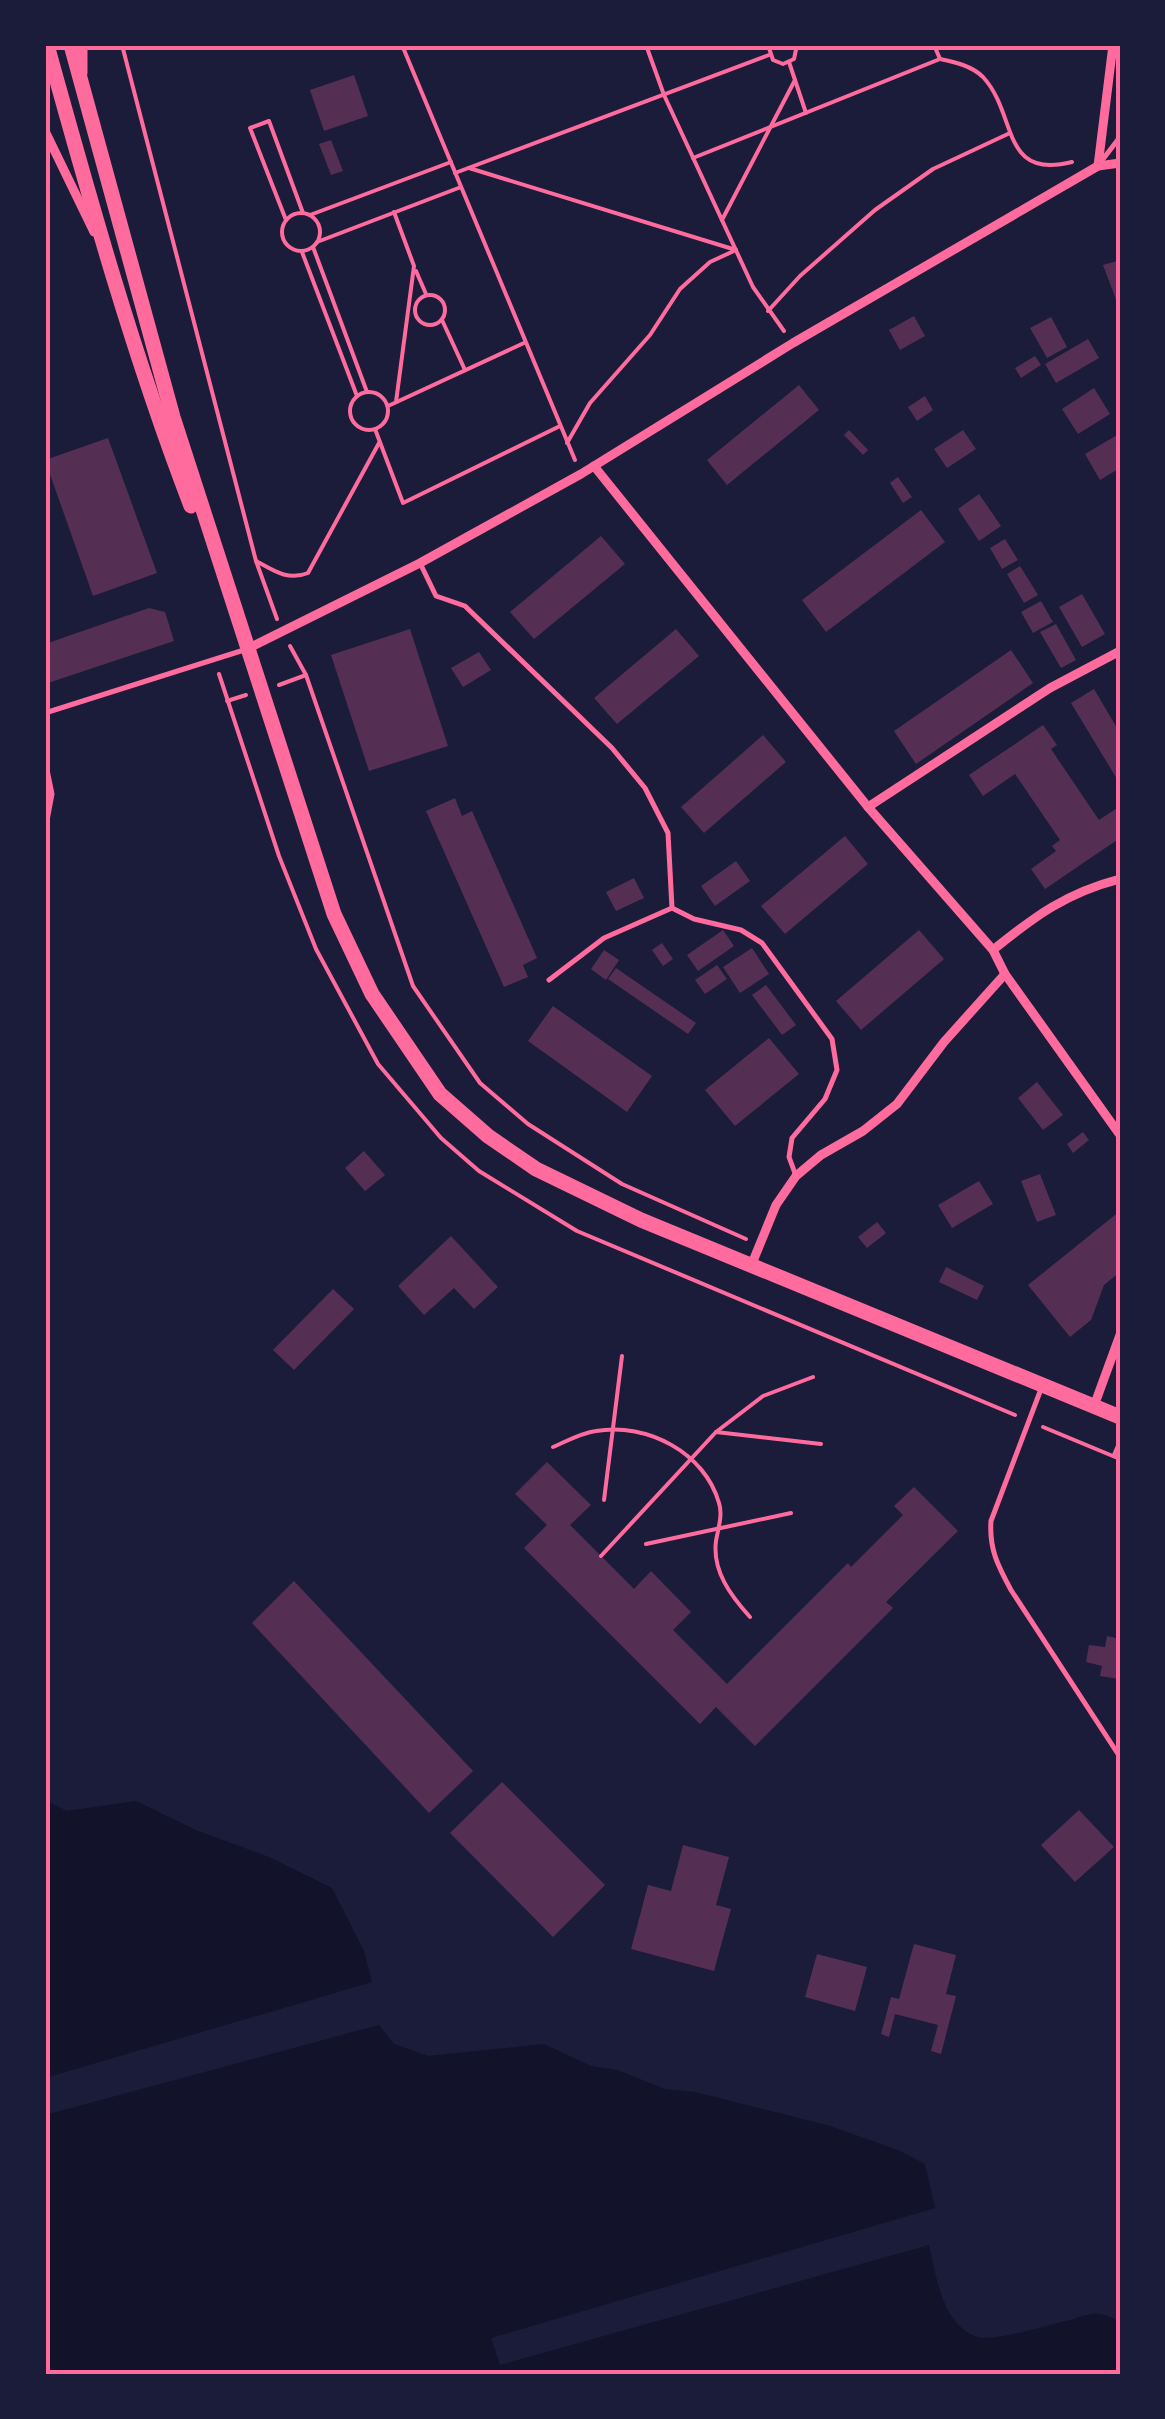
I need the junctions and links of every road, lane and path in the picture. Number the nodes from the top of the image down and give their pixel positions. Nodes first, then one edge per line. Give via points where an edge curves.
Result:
1 (47, 45) edge
2 (71, 45) edge
3 (83, 45) edge
4 (122, 45) edge
5 (402, 45) edge
6 (646, 45) edge
7 (768, 45) edge
8 (797, 45) edge
9 (934, 45) edge
10 (1113, 45) edge
11 (769, 55) junction
12 (940, 58) junction
13 (789, 62) junction
14 (794, 80) junction
15 (84, 95) junction
16 (664, 95) junction
17 (806, 112) junction
18 (773, 126) junction
19 (45, 131) edge
20 (1010, 133) junction
21 (1120, 138) edge
22 (693, 158) junction
23 (451, 162) junction
24 (1120, 164) edge
25 (1098, 166) junction
26 (469, 168) junction
27 (455, 173) junction
28 (461, 187) junction
29 (394, 212) junction
30 (303, 213) junction
31 (310, 216) junction
32 (286, 220) junction
33 (722, 220) junction
34 (318, 242) junction
35 (313, 248) junction
36 (736, 250) junction
37 (302, 252) junction
38 (106, 259) junction
39 (414, 266) junction
40 (426, 294) junction
41 (768, 311) junction
42 (442, 320) junction
43 (526, 342) junction
44 (793, 343) junction
45 (465, 370) junction
46 (368, 392) junction
47 (357, 396) junction
48 (396, 402) junction
49 (388, 406) junction
50 (560, 426) junction
51 (374, 430) junction
52 (379, 442) junction
53 (567, 443) junction
54 (594, 466) junction
55 (581, 474) junction
56 (256, 560) junction
57 (420, 563) junction
58 (282, 632) junction
59 (247, 650) junction
60 (1120, 651) edge
61 (215, 660) junction
62 (306, 675) junction
63 (261, 691) junction
64 (227, 701) junction
65 (45, 713) edge
66 (45, 760) edge
67 (868, 808) junction
68 (45, 831) edge
69 (1120, 879) edge
70 (672, 908) junction
71 (993, 950) junction
72 (1005, 974) junction
73 (550, 980) dead end
74 (1120, 1135) edge
75 (796, 1176) junction
76 (760, 1246) junction
77 (751, 1266) junction
78 (1120, 1334) edge
79 (622, 1356) dead end
80 (813, 1377) dead end
81 (1043, 1386) junction
82 (1094, 1406) junction
83 (1120, 1417) edge
84 (1028, 1420) junction
85 (613, 1430) junction
86 (716, 1432) junction
87 (1120, 1442) edge
88 (821, 1444) dead end
89 (553, 1448) dead end
90 (1113, 1456) junction
91 (1120, 1459) edge
92 (690, 1460) junction
93 (604, 1500) dead end
94 (792, 1512) dead end
95 (719, 1528) junction
96 (646, 1544) dead end
97 (601, 1556) dead end
98 (750, 1616) dead end
99 (1120, 1756) edge

1 - 38 highway
2 - 15 highway
3 - 15 street
4 - 56 path
5 - 23 path
6 - 16 path
7 - 11 path
8 - 13 path
9 - 12 path
10 - 25 street
11 - 13 path
11 - 16 path
12 - 17 path
12 - 20 path via 981,75 1003,106
13 - 14 path
14 - 17 path
14 - 18 path
15 - 59 highway
16 - 22 path
16 - 26 path
17 - 18 path
18 - 22 path
18 - 33 path
19 - 38 street
20 - 25 path via 1030,162
20 - 41 path via 933,169 875,210
21 - 25 lane
22 - 33 path
23 - 27 path
23 - 31 path
24 - 25 street
25 - 44 street
26 - 27 path
26 - 36 path
27 - 28 path
28 - 29 path
28 - 43 path
29 - 34 path
29 - 39 path
30 - 31 path
30 - 32 path
30 - 32 path via 269,121 250,128
31 - 34 path via 320,230
32 - 37 path via 284,241
33 - 36 path
34 - 35 path
35 - 37 path
35 - 46 path
36 - 41 path
36 - 53 path via 710,262 680,290 590,403
37 - 47 path
38 - 59 highway via 160,424
39 - 40 path
39 - 48 path
40 - 42 path via 442,300
40 - 42 path via 416,302 416,317 428,325
41 - 44 path
42 - 45 path
43 - 45 path
43 - 50 path
44 - 54 street
45 - 48 path
46 - 47 path
46 - 49 path
47 - 51 path via 352,420
48 - 49 path
49 - 51 path via 386,420
50 - 52 path via 403,503
50 - 53 path
51 - 52 path
52 - 56 path via 308,573 279,574
53 - 55 path
54 - 55 street
54 - 67 street
55 - 57 street
56 - 58 path
57 - 58 street
57 - 70 lane via 436,596 464,606 645,788 668,833
58 - 59 street
58 - 62 path
59 - 61 lane
59 - 63 highway
60 - 67 street via 1050,688
61 - 64 path
61 - 65 lane
62 - 63 path
62 - 76 path via 414,986 480,1083 528,1124 622,1184
63 - 64 path
63 - 77 highway via 334,914 372,994 440,1094 536,1169
64 - 84 path via 316,949 378,1064 441,1138 479,1171 577,1231
66 - 68 lane via 52,794
67 - 71 street
69 - 71 street via 1056,902
70 - 73 lane via 604,938
70 - 75 lane via 762,943 832,1038 837,1070 825,1099 792,1138 788,1157
71 - 72 street
72 - 74 street
72 - 75 street via 896,1104
75 - 76 street
76 - 77 street
77 - 81 highway
78 - 82 street
79 - 85 path
80 - 86 path via 763,1396
81 - 82 highway
81 - 84 lane
82 - 83 highway
84 - 90 path
84 - 99 lane via 991,1521 990,1543 1011,1590
85 - 89 path
85 - 92 path via 668,1441
85 - 93 path
86 - 88 path
86 - 92 path
87 - 90 path
90 - 91 path
92 - 95 path via 716,1493
92 - 97 path
94 - 95 path
95 - 96 path
95 - 98 path via 718,1566

